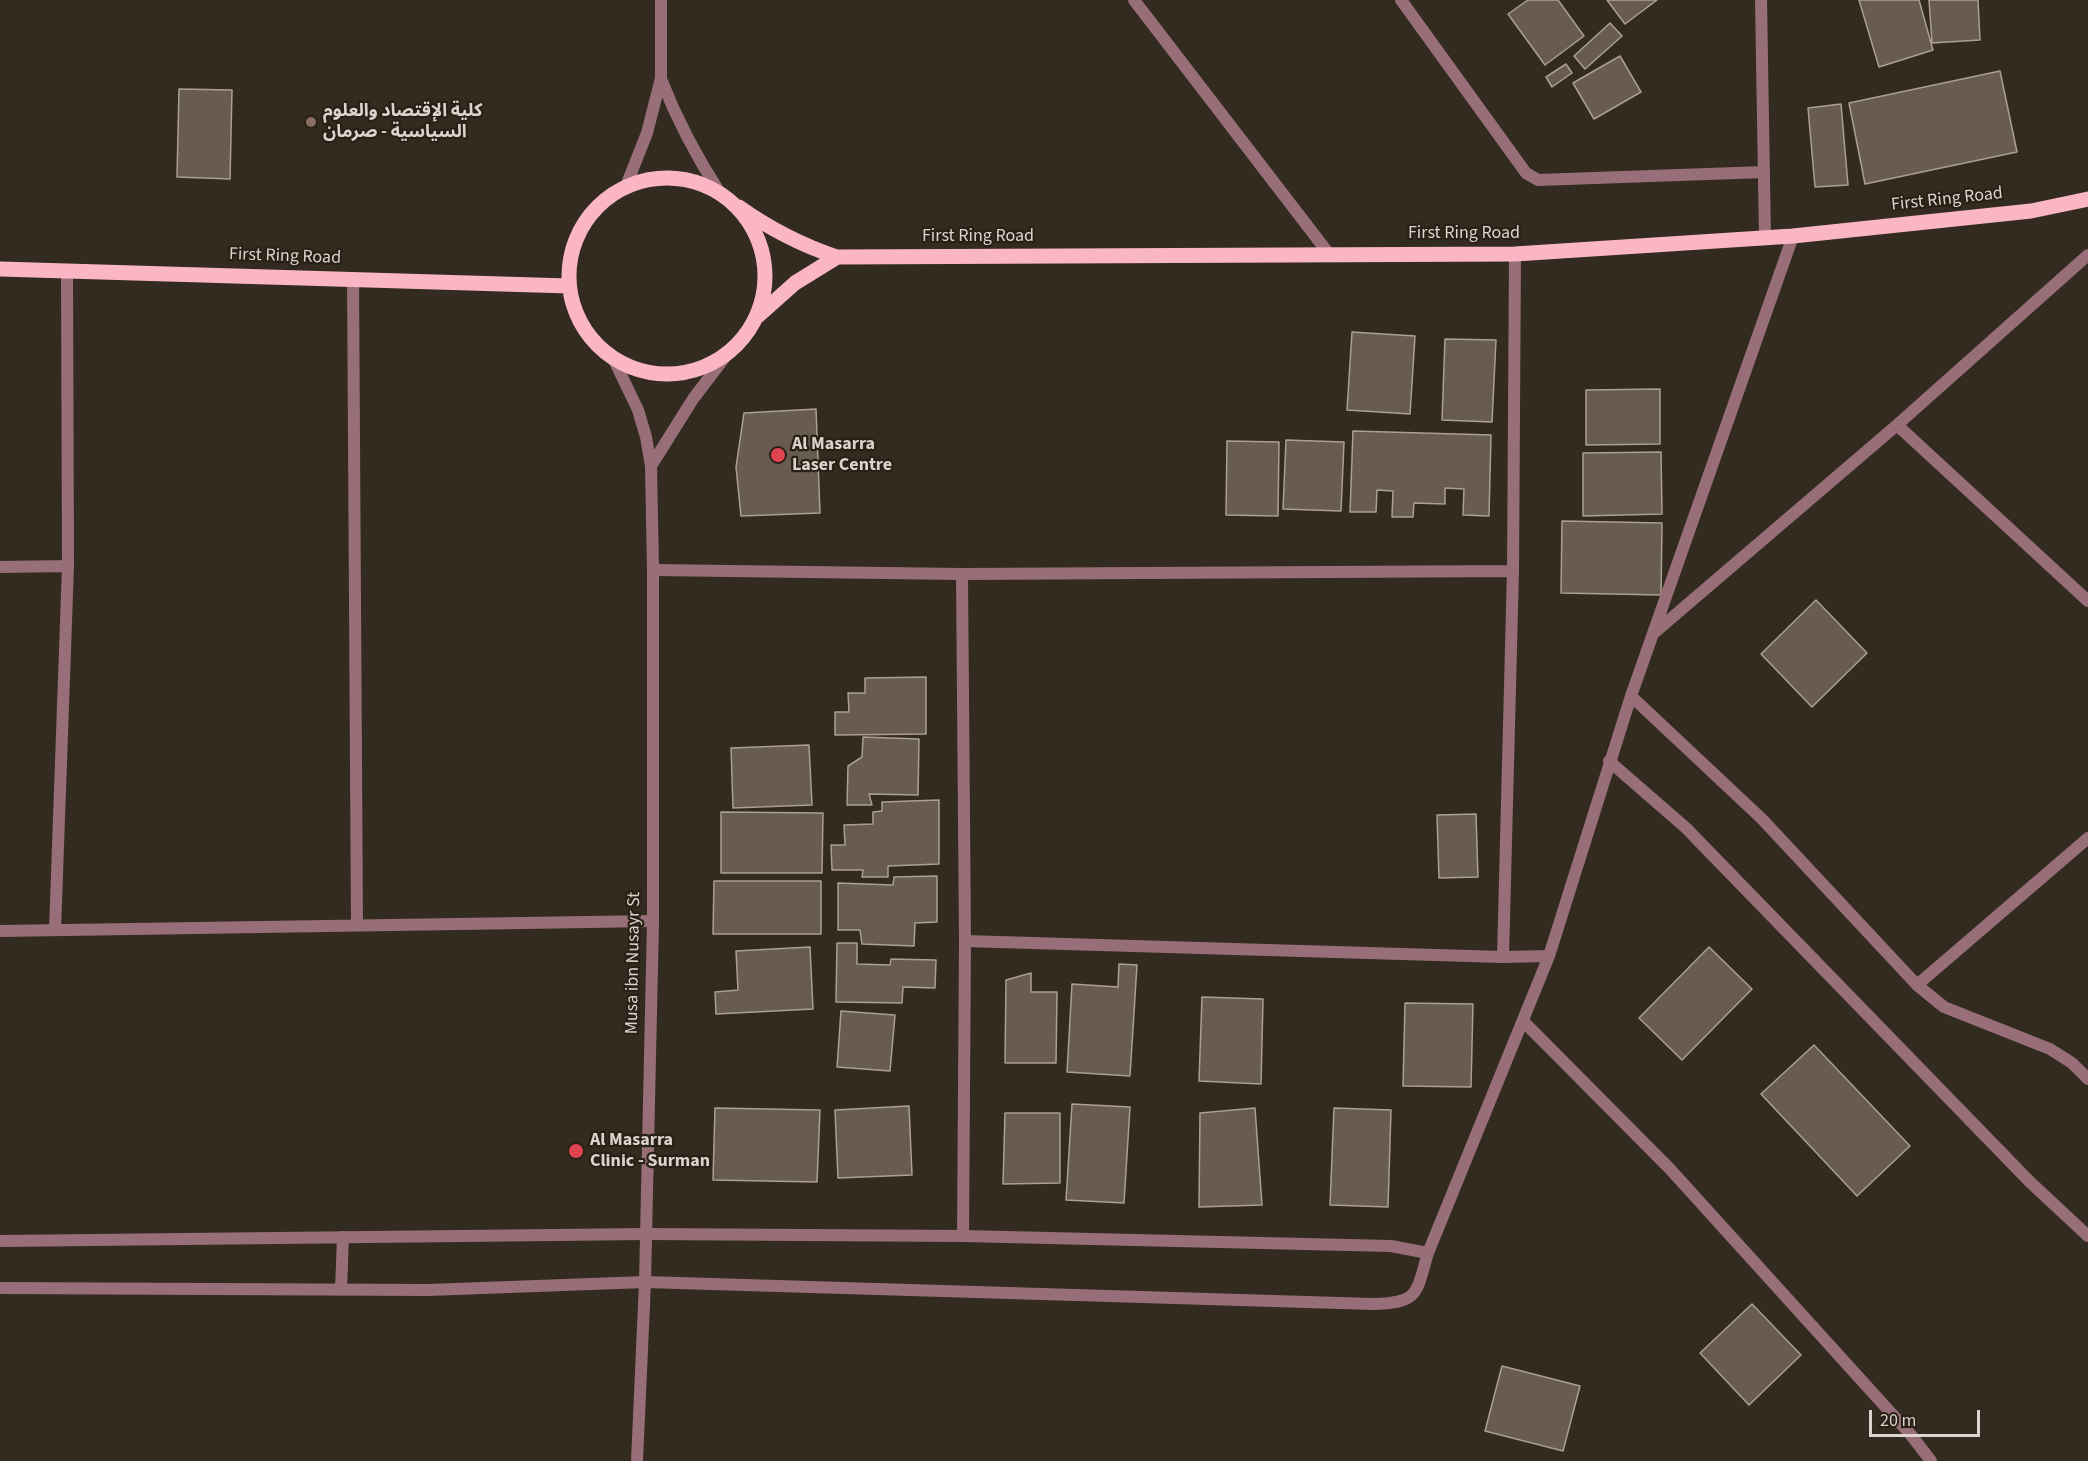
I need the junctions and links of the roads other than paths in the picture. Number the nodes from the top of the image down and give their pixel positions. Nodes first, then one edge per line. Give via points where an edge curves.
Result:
1 (661, 0) edge
2 (1134, 0) edge
3 (1401, 0) edge
4 (1761, 0) edge
5 (661, 78) junction
6 (1764, 172) junction
7 (626, 186) junction
8 (720, 193) junction
9 (2088, 199) edge
10 (739, 207) junction
11 (1793, 236) junction
12 (1765, 238) junction
13 (1329, 254) junction
14 (1515, 254) junction
15 (2088, 255) edge
16 (837, 257) junction
17 (0, 269) edge
18 (67, 270) junction
19 (353, 278) junction
20 (569, 286) junction
21 (758, 316) junction
22 (728, 353) junction
23 (614, 360) junction
24 (1898, 424) junction
25 (651, 466) junction
26 (68, 566) junction
27 (0, 567) edge
28 (653, 570) junction
29 (1513, 571) junction
30 (962, 574) junction
31 (2088, 601) edge
32 (1653, 634) junction
33 (1631, 696) junction
34 (1609, 761) junction
35 (2088, 838) edge
36 (653, 921) junction
37 (357, 924) junction
38 (55, 930) junction
39 (0, 932) edge
40 (965, 941) junction
41 (1549, 956) junction
42 (1503, 957) junction
43 (1917, 985) junction
44 (1523, 1022) junction
45 (2088, 1079) edge
46 (646, 1234) junction
47 (963, 1236) junction
48 (2088, 1236) edge
49 (343, 1237) junction
50 (0, 1241) edge
51 (1428, 1253) junction
52 (645, 1282) junction
53 (0, 1288) edge
54 (341, 1290) junction
55 (638, 1461) edge
56 (1931, 1461) edge

1 - 5 street
2 - 13 street
3 - 6 street via 1526,172 1538,180
4 - 6 street
5 - 7 street via 647,133
5 - 8 street via 686,137
6 - 12 street
7 - 8 main road via 657,178 690,180
7 - 20 main road via 600,204 580,229 570,259
8 - 10 main road
9 - 11 main road, First Ring Road via 2031,211
10 - 16 main road via 785,237
10 - 21 main road via 759,240 766,278
11 - 12 main road, First Ring Road
11 - 32 street
12 - 14 main road, First Ring Road
13 - 14 main road, First Ring Road
13 - 16 main road, First Ring Road
14 - 29 street
15 - 24 street
16 - 21 main road via 795,284
17 - 18 main road, First Ring Road
18 - 19 main road, First Ring Road
18 - 26 street
19 - 20 main road, First Ring Road
19 - 37 street
20 - 23 main road via 576,315 591,340
21 - 22 main road
22 - 23 main road via 692,372 652,374
22 - 25 street via 693,399
23 - 25 street, Musa ibn Nusayr St via 638,410
24 - 31 street
24 - 32 street
25 - 28 street, Musa ibn Nusayr St
26 - 27 street
26 - 38 street
28 - 30 street
28 - 36 street, Musa ibn Nusayr St
29 - 30 street
29 - 42 street
30 - 40 street
32 - 33 street
33 - 34 street
33 - 43 street via 1762,819
34 - 41 street
34 - 48 street via 1686,828 2030,1182
35 - 43 street
36 - 37 street
36 - 46 street, Musa ibn Nusayr St
37 - 38 street
38 - 39 street
40 - 42 street
40 - 47 street
41 - 42 street
41 - 44 street
43 - 45 street via 1944,1007 2050,1049
44 - 51 street
44 - 56 street via 1670,1169
46 - 47 street
46 - 49 street
46 - 52 street, Musa ibn Nusayr St
47 - 51 street via 1390,1246
49 - 50 street
49 - 54 street
51 - 52 street via 1418,1287 1410,1298 1396,1304
52 - 54 street
52 - 55 street, Musa ibn Nusayr St
53 - 54 street

